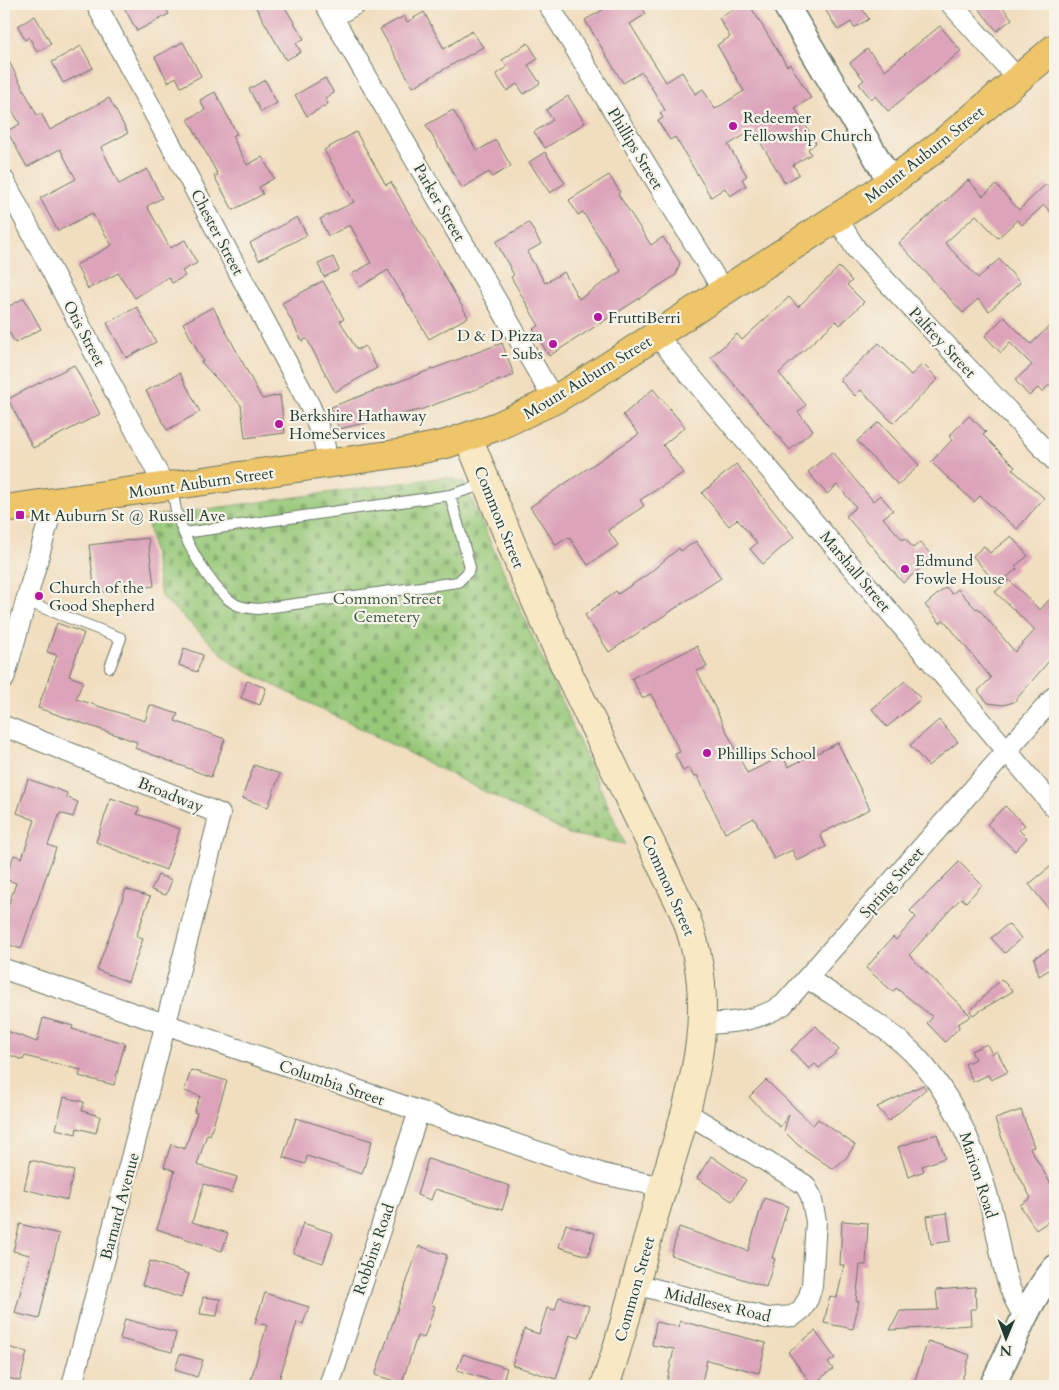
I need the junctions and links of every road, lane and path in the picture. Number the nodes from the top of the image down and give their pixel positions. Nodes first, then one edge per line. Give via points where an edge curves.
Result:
1 (96, 4) edge
2 (356, 4) edge
3 (548, 4) edge
4 (786, 4) edge
5 (951, 4) edge
6 (329, 10) edge
7 (1055, 48) edge
8 (1018, 80) junction
9 (4, 180) edge
10 (891, 182) junction
11 (837, 218) junction
12 (724, 292) junction
13 (657, 336) junction
14 (554, 400) junction
15 (468, 438) junction
16 (1055, 461) edge
17 (328, 464) junction
18 (487, 483) junction
19 (168, 486) junction
20 (450, 495) junction
21 (54, 502) junction
22 (4, 509) edge
23 (184, 533) junction
24 (25, 601) junction
25 (110, 667) dead end
26 (4, 679) edge
27 (1055, 696) edge
28 (4, 726) edge
29 (1008, 750) junction
30 (1055, 808) edge
31 (4, 969) edge
32 (807, 978) junction
33 (703, 1024) junction
34 (166, 1026) junction
35 (419, 1111) junction
36 (687, 1113) junction
37 (663, 1187) junction
38 (1055, 1268) edge
39 (635, 1284) junction
40 (1024, 1316) junction
41 (998, 1383) edge
42 (72, 1386) edge
43 (329, 1386) edge
44 (605, 1386) edge

1 - 17 street, Chester Street via 310,406
2 - 6 street
3 - 12 street, Phillips Street
4 - 10 street
5 - 8 street
6 - 14 street, Parker Street
7 - 8 main road, Mount Auburn Street
8 - 10 main road, Mount Auburn Street
9 - 19 street, Otis Street
10 - 11 main road, Mount Auburn Street
11 - 12 main road, Mount Auburn Street
11 - 16 street, Palfrey Street via 856,248
12 - 13 main road, Mount Auburn Street
13 - 14 main road, Mount Auburn Street
13 - 29 street, Marshall Street
14 - 15 main road, Mount Auburn Street
15 - 17 main road, Mount Auburn Street via 403,453
15 - 18 main road, Common Street
17 - 19 main road, Mount Auburn Street
18 - 20 lane
18 - 33 main road, Common Street via 572,681 692,930 703,986
19 - 21 main road, Mount Auburn Street
19 - 23 lane
20 - 23 lane
20 - 23 lane via 470,567 463,578 452,584 248,608 237,605 219,589
21 - 22 main road, Mount Auburn Street
21 - 24 street
24 - 25 lane via 121,638
24 - 26 street
27 - 29 street, Spring Street
28 - 34 street, Broadway via 220,814
29 - 30 street, Marshall Street
29 - 32 street, Spring Street
31 - 34 street, Columbia Street
32 - 33 street, Spring Street via 783,1005 768,1014 736,1023
32 - 40 street, Marion Road via 890,1034 913,1054 947,1099 973,1149 991,1206 1005,1278 1014,1302
33 - 36 main road, Common Street
34 - 35 street, Columbia Street
34 - 42 street, Barnard Avenue
35 - 37 street, Columbia Street via 603,1174
35 - 43 street, Robbins Road
36 - 37 main road, Common Street
36 - 39 street, Middlesex Road via 805,1185 811,1196 816,1221 812,1286 802,1309 793,1316 767,1318
37 - 39 main road, Common Street
38 - 40 street
39 - 44 main road, Common Street
40 - 41 street

